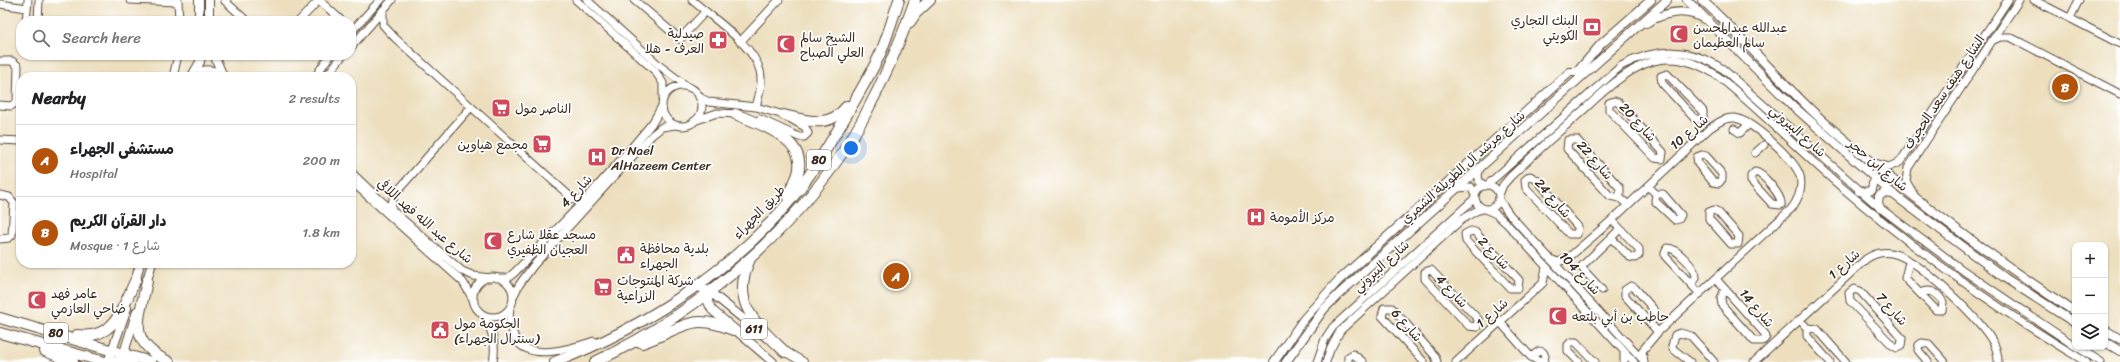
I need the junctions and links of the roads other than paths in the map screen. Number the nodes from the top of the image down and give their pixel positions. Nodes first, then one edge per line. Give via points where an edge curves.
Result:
1 (28, 0) edge
2 (39, 0) edge
3 (130, 0) edge
4 (199, 0) edge
5 (209, 0) edge
6 (226, 0) edge
7 (319, 0) edge
8 (380, 0) edge
9 (392, 0) edge
10 (576, 0) edge
11 (587, 0) edge
12 (634, 0) edge
13 (692, 0) edge
14 (779, 0) edge
15 (898, 0) edge
16 (915, 0) edge
17 (930, 0) edge
18 (1642, 0) edge
19 (1651, 0) edge
20 (1667, 0) edge
21 (1687, 0) edge
22 (1702, 0) edge
23 (2008, 0) edge
24 (2019, 0) edge
25 (2034, 0) edge
26 (2079, 0) edge
27 (178, 1) edge
28 (0, 4) edge
29 (383, 10) junction
30 (27, 11) junction
31 (705, 12) junction
32 (26, 16) edge
33 (36, 16) edge
34 (38, 16) edge
35 (179, 16) edge
36 (199, 16) edge
37 (210, 16) edge
38 (242, 16) edge
39 (304, 16) edge
40 (337, 16) edge
41 (2070, 18) junction
42 (1625, 22) junction
43 (1710, 23) junction
44 (2004, 23) junction
45 (356, 26) edge
46 (366, 29) junction
47 (904, 30) junction
48 (1626, 37) junction
49 (2010, 37) junction
50 (396, 38) junction
51 (356, 40) edge
52 (1993, 40) junction
53 (740, 42) junction
54 (1601, 44) junction
55 (2120, 44) edge
56 (881, 52) junction
57 (177, 60) edge
58 (200, 60) edge
59 (216, 60) edge
60 (327, 60) edge
61 (340, 60) edge
62 (0, 61) edge
63 (17, 72) edge
64 (174, 72) edge
65 (194, 72) edge
66 (198, 72) edge
67 (215, 72) edge
68 (221, 72) edge
69 (318, 72) edge
70 (330, 72) edge
71 (1580, 79) junction
72 (688, 87) junction
73 (2120, 94) edge
74 (699, 97) junction
75 (663, 98) junction
76 (16, 99) edge
77 (0, 105) edge
78 (662, 106) junction
79 (471, 107) junction
80 (756, 107) junction
81 (1573, 108) junction
82 (1815, 113) junction
83 (735, 114) junction
84 (1578, 114) junction
85 (1774, 114) junction
86 (784, 115) junction
87 (1565, 115) junction
88 (1703, 119) junction
89 (1807, 119) junction
90 (1822, 119) junction
91 (1768, 120) junction
92 (694, 121) junction
93 (1571, 121) junction
94 (1749, 124) junction
95 (675, 125) junction
96 (1815, 126) junction
97 (1710, 128) junction
98 (1734, 128) dead end
99 (0, 140) edge
100 (16, 140) edge
101 (1766, 143) junction
102 (1689, 148) junction
103 (1755, 153) dead end
104 (1907, 153) junction
105 (1698, 156) dead end
106 (1662, 159) junction
107 (1914, 159) junction
108 (1871, 162) junction
109 (1480, 167) junction
110 (1669, 167) junction
111 (356, 177) edge
112 (1874, 178) junction
113 (356, 186) edge
114 (1486, 186) junction
115 (1648, 186) junction
116 (1458, 188) junction
117 (1859, 191) junction
118 (1656, 194) dead end
119 (1893, 194) junction
120 (0, 195) edge
121 (394, 195) junction
122 (1475, 196) junction
123 (378, 198) junction
124 (1499, 198) junction
125 (1620, 198) junction
126 (1917, 198) junction
127 (573, 199) junction
128 (584, 201) junction
129 (1628, 205) junction
130 (1781, 205) junction
131 (1880, 208) junction
132 (391, 209) junction
133 (1485, 209) junction
134 (574, 212) junction
135 (1788, 213) junction
136 (16, 215) edge
137 (777, 215) junction
138 (1612, 220) junction
139 (16, 222) edge
140 (1947, 222) junction
141 (765, 227) junction
142 (1510, 228) junction
143 (1620, 229) junction
144 (1939, 229) junction
145 (1956, 229) junction
146 (1526, 233) junction
147 (1577, 234) junction
148 (1949, 236) junction
149 (1611, 238) junction
150 (0, 239) edge
151 (1385, 240) junction
152 (1585, 243) junction
153 (1738, 244) junction
154 (1425, 248) junction
155 (1745, 252) junction
156 (752, 254) junction
157 (1419, 254) junction
158 (1550, 259) junction
159 (1567, 259) junction
160 (1909, 262) junction
161 (1546, 267) junction
162 (139, 268) edge
163 (150, 268) edge
164 (1361, 275) junction
165 (1566, 275) junction
166 (493, 278) junction
167 (136, 279) junction
168 (1716, 279) junction
169 (146, 281) junction
170 (1561, 281) junction
171 (1842, 282) junction
172 (1543, 283) junction
173 (1692, 284) junction
174 (693, 287) junction
175 (712, 287) junction
176 (1518, 288) junction
177 (1602, 290) dead end
178 (1725, 290) junction
179 (1850, 291) junction
180 (1920, 293) dead end
181 (1700, 294) junction
182 (1997, 294) junction
183 (513, 297) junction
184 (1528, 297) junction
185 (1988, 298) junction
186 (474, 301) junction
187 (1995, 303) junction
188 (510, 308) junction
189 (2072, 310) edge
190 (481, 313) junction
191 (1590, 313) junction
192 (0, 318) edge
193 (647, 318) junction
194 (1607, 321) junction
195 (1801, 321) junction
196 (2072, 321) edge
197 (1500, 322) junction
198 (1650, 322) junction
199 (28, 325) junction
200 (1666, 325) junction
201 (1478, 327) junction
202 (1807, 328) junction
203 (733, 330) junction
204 (1658, 332) junction
205 (2108, 332) edge
206 (1, 333) edge
207 (1485, 335) junction
208 (1675, 335) junction
209 (2120, 339) edge
210 (2072, 343) edge
211 (1647, 344) junction
212 (2108, 344) edge
213 (628, 345) junction
214 (1628, 345) junction
215 (2082, 350) edge
216 (2120, 351) edge
217 (785, 352) junction
218 (1624, 352) junction
219 (1462, 356) junction
220 (1531, 357) dead end
221 (123, 358) edge
222 (109, 359) edge
223 (73, 362) edge
224 (132, 362) edge
225 (151, 362) edge
226 (169, 362) edge
227 (493, 362) edge
228 (555, 362) edge
229 (595, 362) edge
230 (773, 362) edge
231 (803, 362) edge
232 (1274, 362) edge
233 (1286, 362) edge
234 (1318, 362) edge
235 (1326, 362) edge
236 (1348, 362) edge
237 (1363, 362) edge
238 (1424, 362) edge
239 (1437, 362) edge
240 (1456, 362) edge
241 (1468, 362) edge
242 (1579, 362) edge
243 (1595, 362) edge
244 (1624, 362) edge
245 (1634, 362) edge
246 (1644, 362) edge
247 (1690, 362) edge
248 (1714, 362) edge
249 (1754, 362) edge
250 (1830, 362) edge
251 (1846, 362) edge
252 (1928, 362) edge
253 (1945, 362) edge
254 (1998, 362) edge
255 (2086, 362) edge
256 (2101, 362) edge

1 - 30 street
2 - 34 street
3 - 27 street
4 - 36 main road
5 - 37 main road
6 - 38 street
7 - 39 street
7 - 40 street
8 - 45 street
9 - 29 street
10 - 75 street via 658,74 663,83
11 - 72 street via 664,70
12 - 31 street via 680,40
13 - 31 street
14 - 53 street
15 - 56 highway, طريق الجهراء / 80
16 - 47 highway, طريق الجهراء / 80
17 - 47 highway via 916,13
18 - 42 main road
19 - 42 main road, شارع مرشد آل الطويلة الشمري
20 - 48 main road, شارع مرشد آل الطويلة الشمري
21 - 43 main road, شارع ابن حجر
22 - 82 main road, شارع ابن حجر
23 - 104 street, الشارع هيف سعد الحجرف
24 - 44 street, الشارع هيف سعد الحجرف
25 - 41 street
26 - 41 street
27 - 35 street
28 - 30 street
29 - 46 street
29 - 50 street via 383,25
30 - 32 street
30 - 33 street
31 - 53 street
41 - 55 street
42 - 54 main road, شارع مرشد آل الطويلة الشمري
43 - 48 main road via 1691,13 1665,13
43 - 89 main road, شارع ابن حجر
44 - 49 street
44 - 52 street, الشارع هيف سعد الحجرف
46 - 50 street via 379,28
46 - 51 street
47 - 156 highway, طريق الجهراء / 80 via 864,117 836,161 784,224
48 - 71 main road, شارع مرشد آل الطويلة الشمري
49 - 52 street
49 - 73 street
50 - 79 street
52 - 107 street, الشارع هيف سعد الحجرف
53 - 80 street via 752,54 760,71 761,88
54 - 71 main road via 1602,50 1583,68
54 - 151 main road, شارع مرشد آل الطويلة الشمري via 1577,72 1570,72
56 - 86 highway via 863,76 847,106 835,118 827,122 810,122
56 - 137 highway, طريق الجهراء / 80 via 818,162
57 - 64 street
58 - 65 main road
59 - 68 main road
60 - 69 street
61 - 70 street
62 - 63 street via 16,64
66 - 67 main road
71 - 109 main road, شارع مرشد آل الطويلة الشمري
72 - 74 street
72 - 75 street via 674,88
74 - 80 street via 709,102
74 - 92 street via 701,110
75 - 78 street
76 - 77 street via 15,104
78 - 95 street via 664,116
78 - 128 street, شارع 4 via 650,125
79 - 121 street
79 - 127 street
80 - 86 street
81 - 84 street via 1574,113
81 - 85 street, شارع البيروني via 1621,66 1635,59 1667,52 1695,55 1713,62
81 - 87 street, شارع البيروني
82 - 89 main road via 1812,118
82 - 90 main road, شارع ابن حجر
83 - 86 street via 760,120 799,137 806,136 805,127
83 - 92 street via 710,114
83 - 137 highway via 772,130 797,152 800,162 796,179
84 - 91 street, شارع البيروني via 1625,73 1652,61 1683,60 1709,70 1730,85
84 - 93 street, شارع البيروني
85 - 91 street
85 - 117 street, شارع البيروني
87 - 93 street via 1570,117
87 - 114 street, شارع البيروني
88 - 88 street via 1703,111 1669,74 1662,75 1662,83 1695,119
88 - 97 street
89 - 96 main road, شارع ابن حجر
90 - 96 main road via 1816,121
90 - 108 main road, شارع ابن حجر
91 - 185 street, شارع البيروني via 1843,189 1894,230
92 - 95 street via 685,125
93 - 124 street, شارع البيروني via 1511,176 1503,185
94 - 97 street, شارع 10 via 1730,118
94 - 98 street via 1740,133
94 - 101 street, شارع 10
95 - 183 street, شارع 4 via 662,127 652,135 533,266
96 - 112 main road, شارع ابن حجر
97 - 102 street, شارع 10
99 - 100 street
101 - 103 street
101 - 135 street, شارع 10 via 1790,160 1800,176 1799,196
102 - 105 street
102 - 110 street, شارع 10
104 - 107 street via 1909,159
104 - 108 street, الشارع هيف سعد الحجرف via 1893,166 1884,167
106 - 106 street, شارع 20 via 1663,152 1619,103 1610,102 1609,110 1655,158
106 - 110 street, شارع 20
107 - 126 street, الشارع هيف سعد الحجرف via 1908,168 1906,181
108 - 126 main road, شارع ابن حجر
109 - 114 street via 1479,182
109 - 116 main road, شارع مرشد آل الطويلة الشمري
110 - 115 street, شارع 10
111 - 123 street, شارع عبد الله فهد اللافي
112 - 117 main road via 1871,191
112 - 119 main road, شارع ابن حجر
113 - 186 street, شارع عبد الله فهد اللافي via 463,282
114 - 122 street via 1480,188
114 - 124 street via 1495,188
115 - 118 street
115 - 129 street, شارع 10
116 - 122 street via 1471,187
116 - 164 main road, شارع مرشد آل الطويلة الشمري
117 - 131 street, شارع البيروني
119 - 131 main road via 1884,193 1880,196
119 - 144 main road, شارع ابن حجر
120 - 136 street via 12,200
121 - 123 street
121 - 132 street
122 - 133 street via 1477,205
122 - 154 street, شارع البيروني
123 - 132 street, شارع عبد الله فهد اللافي
124 - 133 street via 1495,207
124 - 146 street, شارع 104 via 1503,207
125 - 125 street, شارع 22 via 1620,188 1577,140 1568,140 1567,148 1610,196
125 - 129 street, شارع 22
126 - 140 main road, شارع ابن حجر
127 - 128 street
127 - 134 street
128 - 134 street, شارع 4
129 - 138 street, شارع 10
130 - 130 street via 1780,196 1760,173 1752,174 1751,181 1772,204
130 - 135 street
131 - 182 street, شارع البيروني
132 - 166 street, شارع عبد الله فهد اللافي via 462,271 474,276
133 - 142 street, شارع 104 via 1496,214
133 - 154 street, شارع البيروني via 1476,211 1460,221
134 - 166 street, شارع 4 via 508,278
135 - 155 street, شارع 10
137 - 141 highway, طريق الجهراء / 80
138 - 143 street
138 - 152 street, شارع 10
139 - 150 street via 11,237
140 - 144 main road via 1946,227
140 - 145 main road, شارع ابن حجر
141 - 174 highway, طريق الجهراء / 80 via 734,256
141 - 175 highway via 754,244
142 - 146 street via 1515,224
142 - 161 street, شارع 104
143 - 149 street
143 - 149 street via 1639,249 1638,256 1630,257
144 - 148 main road, شارع ابن حجر
145 - 148 main road via 1951,231
145 - 189 main road, شارع ابن حجر
146 - 158 street, شارع 104
147 - 147 street, شارع 24 via 1578,227 1537,180 1530,176 1526,178 1526,188 1569,234
147 - 152 street, شارع 24
148 - 196 main road, شارع ابن حجر via 2005,278
149 - 177 street via 1582,266
151 - 164 main road via 1358,269 1357,272
151 - 232 main road, شارع مرشد آل الطويلة الشمري via 1317,303
152 - 159 street, شارع 10
153 - 153 street via 1739,236 1718,212 1710,211 1709,219 1731,244
153 - 155 street
154 - 157 street, شارع البيروني
155 - 168 street, شارع 10
156 - 175 highway, طريق الجهراء / 80
156 - 217 highway via 742,281 745,304 766,333
157 - 234 street, شارع البيروني via 1333,326 1324,339
157 - 235 street, شارع البيروني via 1340,331
158 - 159 street via 1558,262
158 - 165 street, شارع 104
159 - 165 street via 1564,267
160 - 171 street, شارع 1 via 1894,254 1876,254 1866,259
160 - 180 street via 1905,278
160 - 254 street, شارع 1 via 1951,293 1992,341 1997,350
161 - 170 street, شارع 104
161 - 172 street
162 - 167 main road
163 - 169 main road
164 - 233 main road, شارع مرشد آل الطويلة الشمري via 1324,309
165 - 194 street, شارع 104
166 - 183 street via 509,285
166 - 186 street via 484,280 476,289
167 - 199 highway via 116,320 101,334 82,336
167 - 222 main road
168 - 178 street, شارع 14
168 - 181 street, شارع 10
169 - 221 main road
169 - 226 highway via 139,335 147,349
170 - 172 street
170 - 191 street, شارع 104
171 - 179 street, شارع 7
171 - 195 street, شارع 1
172 - 184 street, شارع 1
173 - 173 street via 1665,256 1667,248 1675,250 1696,272
173 - 181 street
174 - 175 main road, 611
174 - 193 highway, طريق الجهراء / 80
175 - 203 main road, 611 via 708,302 710,308
175 - 213 highway, طريق الجهراء / 80 via 698,302 675,318
175 - 217 main road, 611 via 754,329
176 - 176 street, شارع 2 via 1518,280 1475,232 1466,233 1466,241 1510,288
176 - 184 street, شارع 2
178 - 178 street, شارع 14 via 1721,299 1722,304 1754,341 1763,341 1765,334
179 - 179 street, شارع 7 via 1850,301 1892,346 1901,346 1902,338 1860,291
181 - 200 street, شارع 10
182 - 185 street
182 - 187 street
182 - 210 street, شارع البيروني
183 - 188 street
184 - 197 street, شارع 1
185 - 187 street, شارع البيروني
186 - 190 street
187 - 255 street, شارع البيروني
188 - 190 street via 505,313 493,317
188 - 193 street via 511,328 517,345 532,356 541,357 600,339
190 - 227 street via 492,331
191 - 194 street via 1601,323
191 - 218 street, شارع 104
192 - 199 highway, 80
193 - 228 highway, طريق الجهراء / 80 via 605,341
194 - 214 street, شارع 104
195 - 202 street
195 - 249 street, شارع 1
197 - 207 street, شارع 1
197 - 220 street
198 - 198 street via 1655,318 1655,311 1635,288 1627,287 1625,296
198 - 204 street
199 - 222 highway, 80
200 - 204 street, شارع 10
200 - 208 street
201 - 201 street, شارع 4 via 1478,319 1434,271 1426,270 1425,279 1469,326
201 - 207 street, شارع 4
202 - 250 street via 1807,336
202 - 251 street via 1817,329
203 - 213 highway via 716,322 702,321 685,325 643,343
203 - 230 main road, 611
204 - 211 street, شارع 10
205 - 209 main road
206 - 222 highway, 80 via 31,341 55,342
206 - 223 highway
207 - 219 street, شارع 1
208 - 247 street via 1673,349
208 - 248 street via 1682,332 1688,334
211 - 214 street via 1639,347
211 - 246 street via 1642,351
212 - 216 main road
213 - 229 highway, طريق الجهراء / 80
214 - 246 street, شارع 104
215 - 256 street, شارع البيروني
217 - 231 main road, 611
218 - 244 street
218 - 245 street, شارع 104
219 - 240 street, شارع 1
219 - 241 street
221 - 222 highway
221 - 224 highway
221 - 225 highway
236 - 237 street via 1348,357 1353,354
238 - 239 street, شارع 6 via 1382,316 1384,308 1392,308 1435,356
242 - 243 street via 1568,351 1571,342 1576,342
252 - 253 street via 1918,350 1922,343 1929,344

